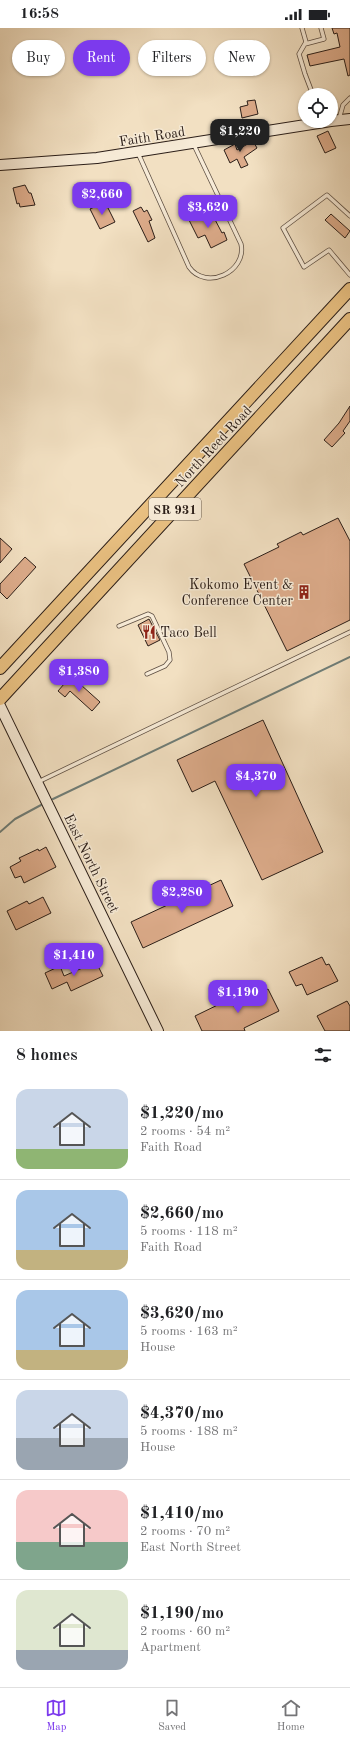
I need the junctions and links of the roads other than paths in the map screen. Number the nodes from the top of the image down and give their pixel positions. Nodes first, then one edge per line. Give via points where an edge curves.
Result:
1 (302, 28) edge
2 (321, 28) edge
3 (306, 44) junction
4 (310, 88) edge
5 (350, 98) edge
6 (338, 110) edge
7 (350, 119) edge
8 (338, 120) edge
9 (298, 126) edge
10 (193, 144) junction
11 (138, 152) junction
12 (0, 165) edge
13 (350, 216) edge
14 (350, 274) edge
15 (350, 289) edge
16 (350, 319) edge
17 (119, 626) dead end
18 (350, 632) edge
19 (0, 668) edge
20 (147, 674) dead end
21 (0, 699) edge
22 (0, 706) edge
23 (37, 783) junction
24 (158, 1031) edge

1 - 3 lane
2 - 3 lane via 324,39
3 - 4 lane via 299,54
5 - 6 lane
7 - 8 street, Faith Road
9 - 10 street, Faith Road
10 - 11 street, Faith Road
10 - 11 lane via 243,252 240,260 227,274 210,278 197,275 189,267
11 - 12 street, Faith Road via 97,158
13 - 14 lane via 327,195 283,228 304,267 329,250
15 - 19 main road, North Reed Road / SR 931
16 - 21 main road, North Reed Road / SR 931
17 - 20 lane via 142,615 152,616 169,652 170,660 165,666
18 - 23 lane
22 - 23 street, East North Street
23 - 24 street, East North Street

